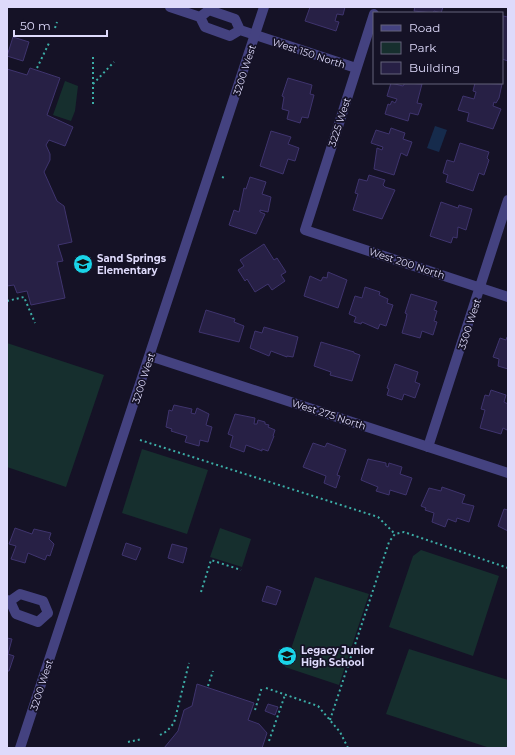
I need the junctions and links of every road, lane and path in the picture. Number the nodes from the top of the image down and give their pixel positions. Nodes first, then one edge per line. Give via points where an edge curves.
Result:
1 (170, 7) edge
2 (264, 7) edge
3 (373, 17) edge
4 (200, 18) junction
5 (57, 22) dead end
6 (55, 28) dead end
7 (240, 30) junction
8 (255, 35) junction
9 (50, 40) dead end
10 (93, 57) dead end
11 (114, 62) dead end
12 (37, 68) dead end
13 (356, 68) junction
14 (93, 84) junction
15 (93, 105) dead end
16 (508, 200) edge
17 (305, 230) joint
18 (481, 288) junction
19 (508, 296) edge
20 (7, 301) edge
21 (35, 323) dead end
22 (150, 356) junction
23 (140, 440) dead end
24 (428, 447) junction
25 (508, 473) edge
26 (395, 534) junction
27 (508, 568) edge
28 (241, 570) dead end
29 (201, 592) dead end
30 (9, 600) edge
31 (48, 613) junction
32 (63, 617) junction
33 (188, 663) dead end
34 (213, 671) dead end
35 (208, 686) dead end
36 (262, 687) dead end
37 (266, 688) dead end
38 (286, 695) junction
39 (255, 710) dead end
40 (330, 720) junction
41 (160, 735) dead end
42 (142, 739) dead end
43 (269, 741) dead end
44 (128, 742) dead end
45 (20, 748) edge
46 (348, 748) edge

1 - 4 street, West 150 North
2 - 8 street, 3200 West
3 - 13 street, 3225 West
4 - 7 street, West 150 North via 205,27 230,36
4 - 7 street, West 150 North via 209,10 235,19
5 - 6 path
7 - 8 street, West 150 North
8 - 13 street, West 150 North
8 - 22 street, 3200 West
9 - 12 path
10 - 14 path
11 - 14 path
13 - 17 street, 3225 West
14 - 15 path
16 - 18 street, 3300 West
17 - 18 street, West 200 North
18 - 19 street, West 200 North
18 - 24 street, 3300 West
20 - 21 path via 24,297
22 - 24 street, West 275 North
22 - 32 street, 3200 West
23 - 26 path via 378,517
24 - 25 street, West 275 North
26 - 27 path via 404,532
26 - 40 path via 389,542
28 - 29 path via 211,560
30 - 31 street via 20,594 43,601
30 - 31 street via 16,614 38,622
31 - 32 street
32 - 45 street, 3200 West
33 - 41 path via 174,723
34 - 35 path
36 - 39 path
37 - 38 path
38 - 40 path via 318,706
38 - 43 path
40 - 46 path
42 - 44 path

